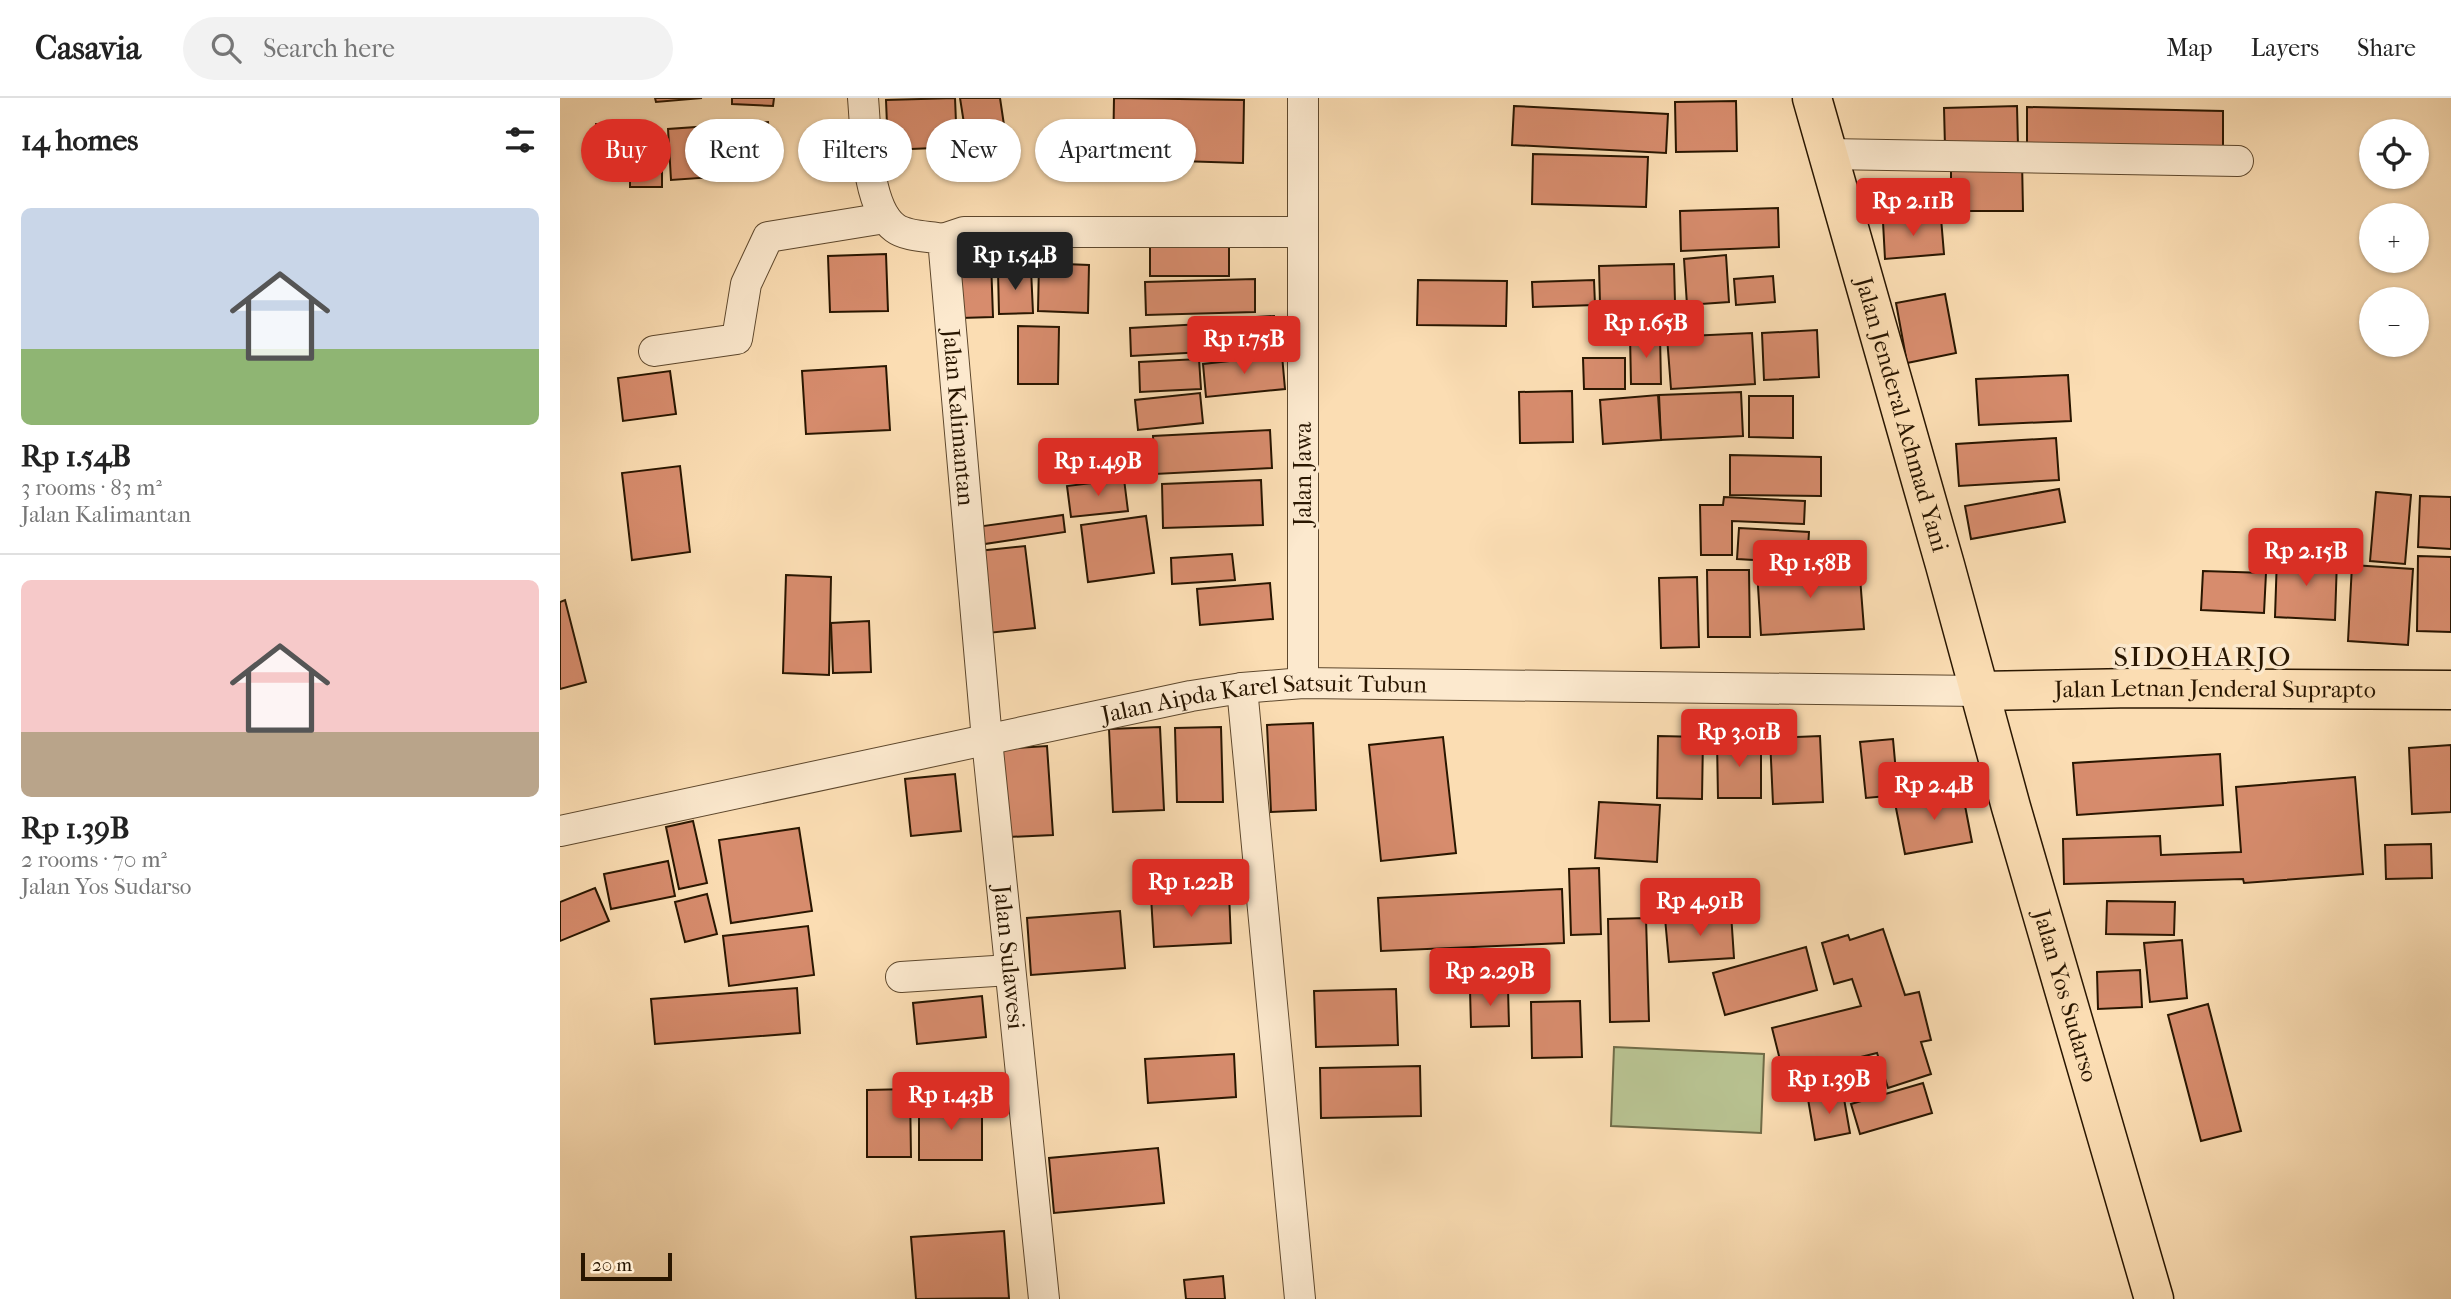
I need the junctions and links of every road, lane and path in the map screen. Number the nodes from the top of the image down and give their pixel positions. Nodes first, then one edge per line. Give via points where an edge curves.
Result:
1 (863, 98) edge
2 (1303, 98) edge
3 (1812, 98) edge
4 (1828, 154) junction
5 (2238, 161) dead end
6 (885, 218) junction
7 (1303, 232) junction
8 (943, 239) junction
9 (654, 351) dead end
10 (1303, 683) junction
11 (1242, 688) junction
12 (2451, 690) edge
13 (1979, 691) junction
14 (987, 740) junction
15 (560, 831) edge
16 (1010, 970) junction
17 (901, 978) dead end
18 (1044, 1299) edge
19 (1300, 1299) edge
20 (2154, 1299) edge

1 - 6 street via 871,177
2 - 7 street, Jalan Jawa
3 - 4 main road, Jalan Jenderal Achmad Yani
4 - 5 street
4 - 13 main road, Jalan Jenderal Achmad Yani
6 - 8 street via 904,233
6 - 9 street via 768,237 746,284 737,339
7 - 8 street via 964,232
7 - 10 street, Jalan Jawa
8 - 14 street, Jalan Kalimantan
10 - 11 street, Jalan Aipda Karel Satsuit Tubun
10 - 13 street, Jalan Aipda Karel Satsuit Tubun
11 - 14 street, Jalan Aipda Karel Satsuit Tubun
11 - 19 street
12 - 13 main road, Jalan Letnan Jenderal Suprapto
13 - 20 main road, Jalan Yos Sudarso
14 - 15 street, Jalan Aipda Karel Satsuit Tubun
14 - 16 street, Jalan Sulawesi
16 - 17 street
16 - 18 street, Jalan Sulawesi

